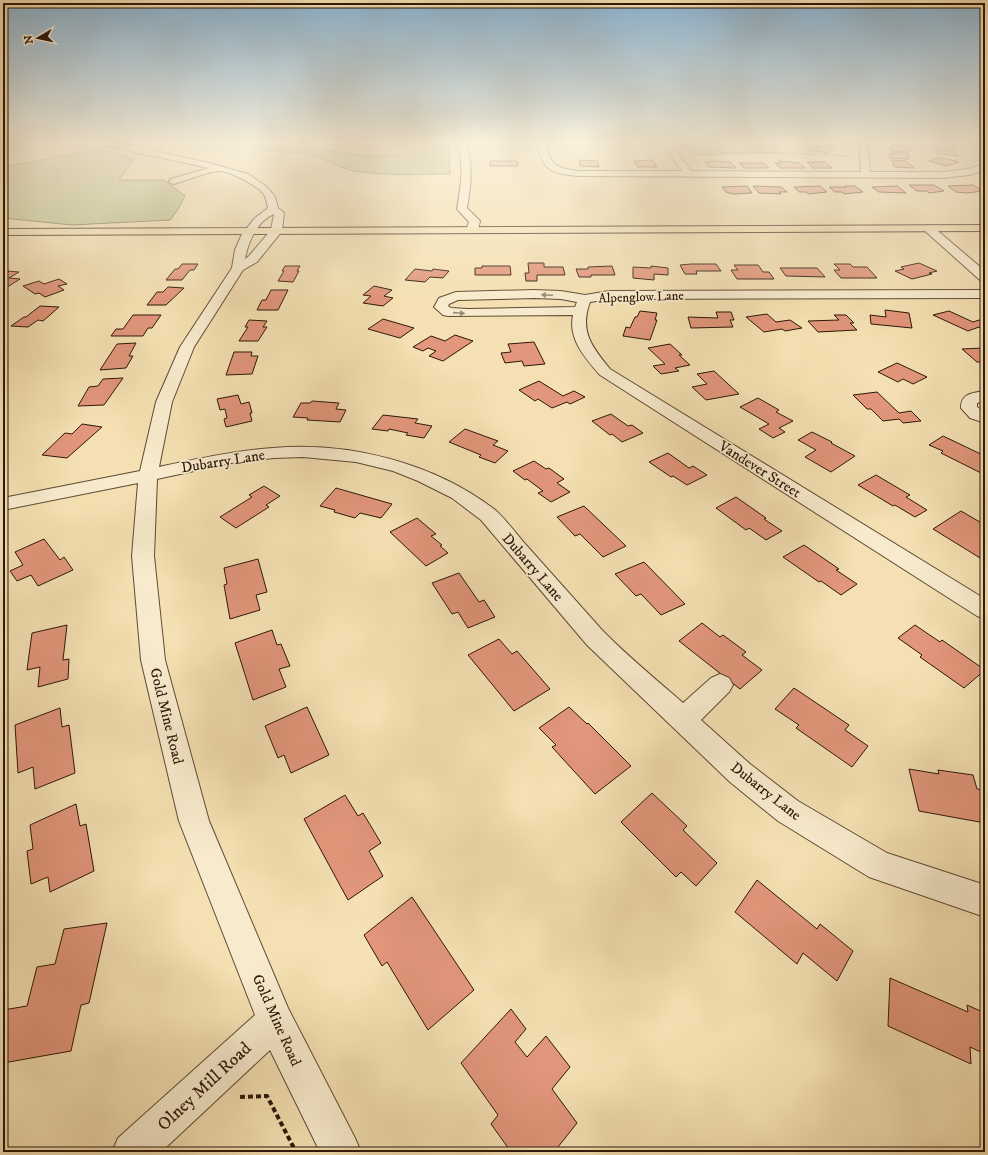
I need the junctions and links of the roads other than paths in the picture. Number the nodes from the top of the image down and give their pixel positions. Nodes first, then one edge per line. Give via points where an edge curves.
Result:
1 (269, 194) edge
2 (465, 194) edge
3 (273, 209) junction
4 (928, 228) junction
5 (985, 228) edge
6 (472, 230) junction
7 (276, 231) junction
8 (3, 232) edge
9 (248, 232) junction
10 (238, 268) junction
11 (985, 278) edge
12 (985, 294) edge
13 (582, 305) junction
14 (985, 396) edge
15 (985, 418) edge
16 (148, 475) junction
17 (3, 504) edge
18 (985, 610) edge
19 (720, 685) dead end
20 (683, 720) junction
21 (985, 901) edge
22 (275, 1021) junction
23 (132, 1152) edge
24 (341, 1152) edge

1 - 3 street
2 - 6 street via 462,209 475,221
3 - 7 street via 279,213
3 - 9 street, Gold Mine Road via 265,213
4 - 5 main road
4 - 6 main road
4 - 11 street
6 - 7 main road
7 - 9 main road
7 - 10 street, Gold Mine Road via 253,259
8 - 9 main road
9 - 10 street, Gold Mine Road via 238,258
10 - 16 street, Gold Mine Road via 187,347 164,402
12 - 13 street, Alpenglow Lane via 608,295
13 -> 13 street, Alpenglow Lane via 561,295 534,294 456,296 444,301 441,307 448,312 468,313
13 - 18 street, Vandever Street via 578,324 585,349 605,372
14 - 15 street via 969,401 969,408
16 - 17 street, Dubarry Lane
16 - 20 street, Dubarry Lane via 231,458 303,452 356,457 398,467 425,477 459,494 488,515 595,638
16 - 22 street, Gold Mine Road via 143,556 153,660 194,821
19 - 20 street
20 - 21 street, Dubarry Lane via 788,811 880,866
22 - 23 street, Olney Mill Road
22 - 24 street, Gold Mine Road

